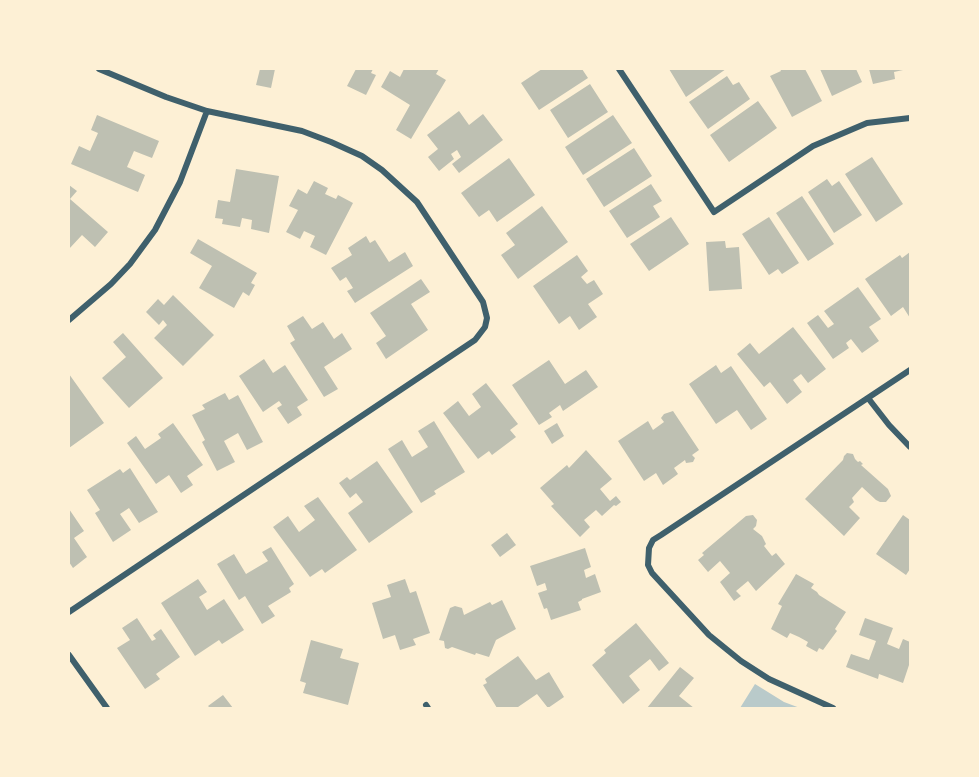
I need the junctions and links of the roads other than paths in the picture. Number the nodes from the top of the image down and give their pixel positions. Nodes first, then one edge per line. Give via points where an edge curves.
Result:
1 (99, 69) edge
2 (619, 69) edge
3 (207, 111) junction
4 (910, 118) edge
5 (69, 320) edge
6 (910, 370) edge
7 (868, 398) junction
8 (910, 447) edge
9 (69, 612) edge
10 (69, 655) edge
11 (107, 708) edge
12 (833, 708) edge

1 - 3 street
2 - 4 street via 714,212 813,146 867,123
3 - 5 street via 180,182 155,230 111,284
3 - 9 street via 317,136 382,170 417,202 483,302 486,322 475,340
6 - 7 street
7 - 8 street
7 - 12 street via 653,540 648,553 652,573 709,635 770,679
10 - 11 street

